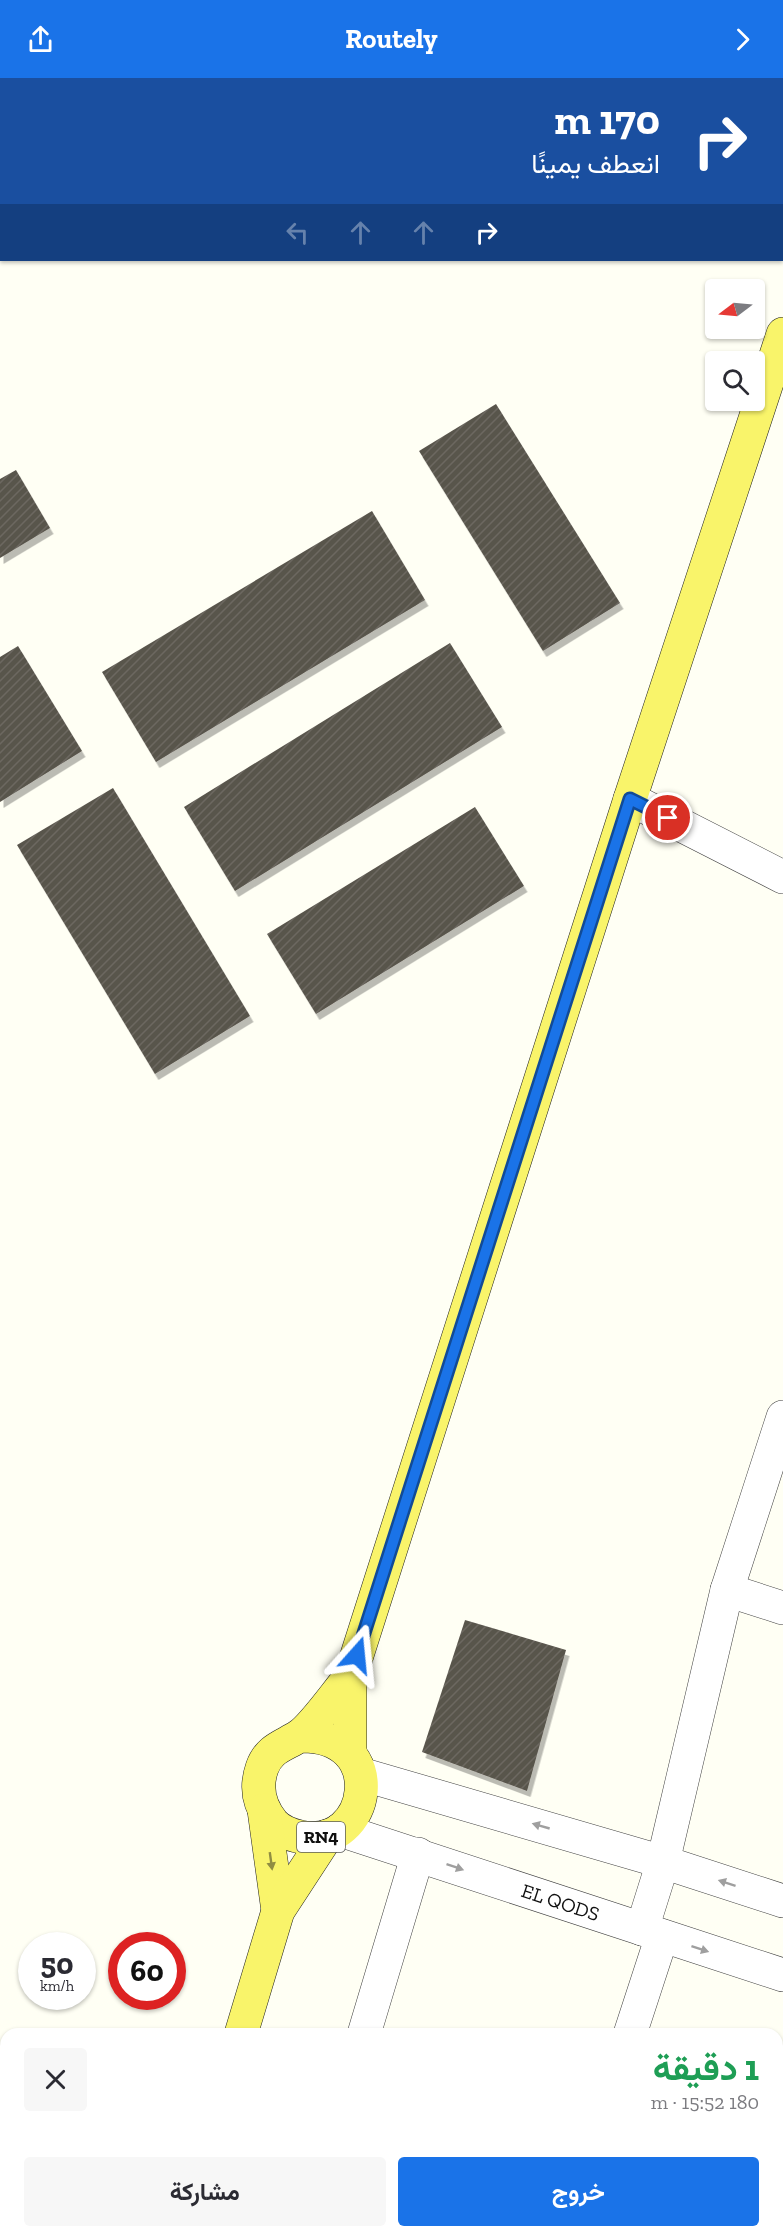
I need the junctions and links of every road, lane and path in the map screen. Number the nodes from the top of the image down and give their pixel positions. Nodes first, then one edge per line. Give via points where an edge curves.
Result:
1 (783, 334) edge
2 (630, 799) junction
3 (783, 877) edge
4 (783, 1417) edge
5 (727, 1590) junction
6 (783, 1608) edge
7 (350, 1677) junction
8 (299, 1736) junction
9 (355, 1764) junction
10 (264, 1810) junction
11 (333, 1833) junction
12 (418, 1854) junction
13 (663, 1862) junction
14 (783, 1901) edge
15 (278, 1911) junction
16 (652, 1933) junction
17 (783, 1975) edge
18 (243, 2028) edge
19 (366, 2028) edge
20 (631, 2028) edge

1 - 2 main road, RN4
2 - 3 street
2 - 7 main road, RN4
4 - 5 street
5 - 6 street
5 - 13 street
7 - 8 main road, RN4
7 - 9 main road, RN4
8 - 9 main road via 318,1735 336,1742
8 - 10 main road, RN4 via 273,1751 264,1764 259,1787
9 - 11 main road, RN4 via 362,1790 359,1805 351,1819
13 -> 9 street
10 - 11 main road, RN4 via 275,1825 291,1835 309,1839
10 -> 15 main road, RN4
11 - 12 street, EL QODS
11 - 15 main road, RN4
12 -> 16 street, EL QODS
12 - 19 street
14 -> 13 street
13 - 16 street
15 - 18 main road, RN4
16 -> 17 street, EL QODS
16 - 20 street

